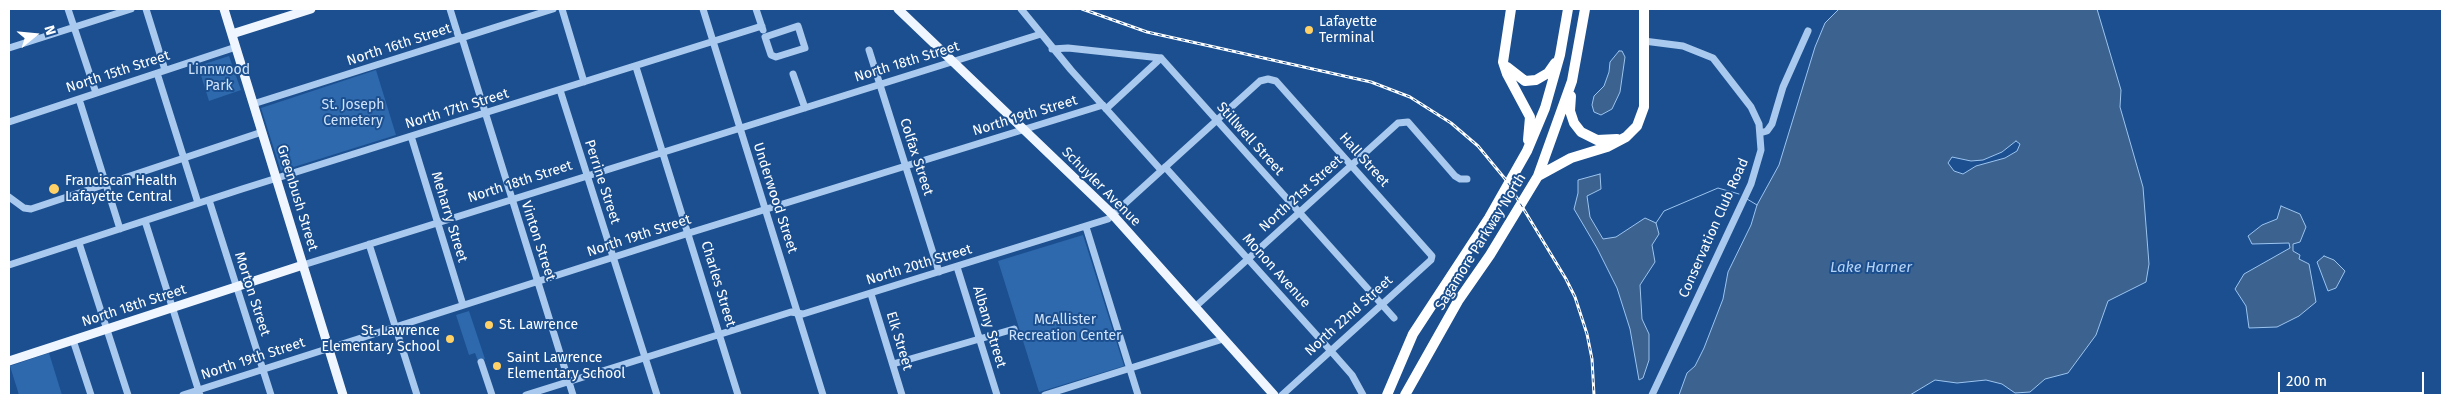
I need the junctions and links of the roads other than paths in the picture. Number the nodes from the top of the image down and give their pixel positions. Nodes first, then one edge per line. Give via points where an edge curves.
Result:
1 (68, 9) edge
2 (131, 9) edge
3 (146, 9) edge
4 (224, 9) edge
5 (311, 9) edge
6 (450, 9) edge
7 (553, 9) edge
8 (562, 9) edge
9 (703, 9) edge
10 (756, 9) edge
11 (898, 9) edge
12 (1021, 9) edge
13 (1511, 9) edge
14 (1568, 9) edge
15 (1585, 9) edge
16 (1644, 9) edge
17 (762, 26) junction
18 (74, 27) junction
19 (1808, 31) dead end
20 (232, 34) junction
21 (1041, 34) junction
22 (766, 37) junction
23 (460, 38) junction
24 (1644, 41) junction
25 (713, 42) junction
26 (9, 48) edge
27 (236, 48) junction
28 (1052, 49) junction
29 (868, 50) dead end
30 (1560, 55) junction
31 (1161, 58) junction
32 (953, 62) junction
33 (1503, 62) junction
34 (636, 67) junction
35 (165, 70) junction
36 (157, 73) junction
37 (793, 74) dead end
38 (1276, 81) joint
39 (1572, 81) junction
40 (584, 82) junction
41 (880, 84) junction
42 (560, 90) junction
43 (96, 94) junction
44 (79, 99) junction
45 (253, 104) junction
46 (1105, 107) junction
47 (805, 108) junction
48 (485, 113) junction
49 (1217, 120) junction
50 (9, 122) edge
51 (739, 128) junction
52 (1024, 130) junction
53 (262, 132) junction
54 (1760, 133) junction
55 (411, 136) junction
56 (1626, 137) junction
57 (1527, 151) junction
58 (663, 152) junction
59 (184, 157) junction
60 (1352, 165) junction
61 (905, 166) junction
62 (1163, 168) junction
63 (587, 175) junction
64 (1538, 176) junction
65 (276, 178) junction
66 (1467, 180) dead end
67 (106, 183) junction
68 (9, 197) edge
69 (209, 200) junction
70 (511, 200) junction
71 (198, 203) junction
72 (766, 210) junction
73 (1300, 213) junction
74 (1112, 214) junction
75 (145, 221) junction
76 (438, 223) junction
77 (1086, 228) junction
78 (120, 229) junction
79 (689, 233) junction
80 (79, 242) junction
81 (369, 244) junction
82 (1432, 256) joint
83 (613, 257) junction
84 (1248, 258) junction
85 (9, 264) edge
86 (303, 265) junction
87 (957, 266) junction
88 (939, 272) junction
89 (538, 282) junction
90 (237, 286) junction
91 (871, 294) junction
92 (1381, 303) junction
93 (463, 305) junction
94 (1195, 307) junction
95 (172, 308) junction
96 (797, 312) junction
97 (1394, 318) dead end
98 (396, 328) junction
99 (107, 329) junction
100 (1014, 329) dead end
101 (721, 334) junction
102 (979, 338) junction
103 (1223, 339) junction
104 (73, 340) junction
105 (328, 348) junction
106 (1330, 350) junction
107 (645, 358) junction
108 (9, 361) edge
109 (481, 362) dead end
110 (893, 364) junction
111 (263, 368) junction
112 (1130, 369) junction
113 (568, 382) junction
114 (199, 393) edge
115 (90, 395) edge
116 (128, 395) edge
117 (183, 395) edge
118 (271, 395) edge
119 (343, 395) edge
120 (417, 395) edge
121 (492, 395) edge
122 (526, 395) edge
123 (573, 395) edge
124 (657, 395) edge
125 (738, 395) edge
126 (823, 395) edge
127 (902, 395) edge
128 (997, 395) edge
129 (1045, 395) edge
130 (1138, 395) edge
131 (1274, 395) edge
132 (1282, 395) edge
133 (1363, 395) edge
134 (1387, 395) edge
135 (1405, 395) edge
136 (1652, 395) edge

1 - 18 street
2 - 18 street
3 - 35 street
4 - 20 main road, Greenbush Street
5 - 20 main road
6 - 23 street, Vinton Street
7 - 23 street, North 16th Street
8 - 40 street
9 - 25 street, Underwood Street
10 - 17 street
11 - 32 main road, Schuyler Avenue
12 - 21 street, Monon Avenue
13 - 33 highway
14 - 30 highway, Sagamore Parkway North
15 - 39 highway, Sagamore Parkway North
16 - 24 highway
17 - 22 street
17 - 25 street, North 17th Street
18 - 26 street
18 - 43 street
19 - 54 street via 1783,87 1772,124 1767,131
20 - 27 main road, Greenbush Street
21 - 28 street, Monon Avenue
21 - 32 street, North 18th Street
22 - 22 street via 771,55 776,57 805,48 798,26
23 - 45 street, North 16th Street
23 - 48 street, Vinton Street
24 - 54 street, Conservation Club Road via 1683,46 1713,58 1751,107
24 - 56 highway via 1644,107 1637,126
25 - 34 street, North 17th Street
25 - 51 street, Underwood Street
27 - 35 street, North 15th Street
27 - 45 main road, Greenbush Street
28 - 31 street
28 - 46 street, Monon Avenue
29 - 41 street, Colfax Street
30 - 33 highway via 1548,73 1536,80 1525,81
30 - 57 highway, Sagamore Parkway North via 1545,108
31 - 46 street, North 19th Street
31 - 49 street, Stillwell Street
32 - 41 street, North 18th Street
32 - 52 main road, Schuyler Avenue
33 - 57 highway via 1530,117
34 - 40 street, North 17th Street
34 - 58 street, Charles Street
35 - 36 street, North 15th Street
36 - 43 street, North 15th Street
36 - 59 street
37 - 47 street
38 - 49 street, North 20th Street via 1260,81
38 - 60 street, Hall Street
39 - 56 highway via 1570,111 1581,132 1597,140
39 - 64 highway, Sagamore Parkway North
40 - 42 street, North 17th Street
41 - 47 street, North 18th Street
41 - 61 street, Colfax Street
42 - 48 street, North 17th Street
42 - 63 street, Perrine Street
43 - 44 street, North 15th Street
44 - 50 street, North 15th Street
44 - 67 street
45 - 53 main road, Greenbush Street
46 - 52 street, North 19th Street
46 - 62 street, Monon Avenue
47 - 51 street, North 18th Street
48 - 55 street, North 17th Street
48 - 70 street, Vinton Street
49 - 62 street, North 20th Street
49 - 73 street, Stillwell Street
51 - 58 street, North 18th Street
51 - 72 street, Underwood Street
52 - 61 street, North 19th Street
52 - 74 main road, Schuyler Avenue
53 - 59 street
53 - 65 main road, Greenbush Street
54 - 136 street, Conservation Club Road via 1761,150 1751,184
55 - 65 street, North 17th Street
55 - 76 street, Meharry Street
56 - 64 highway via 1607,147 1571,158
57 - 134 highway, Sagamore Parkway North via 1489,218 1413,334
58 - 63 street, North 18th Street
58 - 79 street, Charles Street
59 - 67 street
59 - 71 street
60 - 66 street, North 21st Street via 1402,121 1408,122 1455,176
60 - 73 street, North 21st Street
60 - 82 street, Hall Street
61 - 72 street, North 19th Street
61 - 88 street, Colfax Street
62 - 74 street, North 20th Street
62 - 84 street, Monon Avenue
63 - 70 street, North 18th Street
63 - 83 street, Perrine Street
64 - 135 highway, Sagamore Parkway North via 1458,301
65 - 69 street, North 17th Street
65 - 86 main road, Greenbush Street
67 - 68 street via 28,209
67 - 78 street
69 - 71 street, North 17th Street
69 - 90 street, Morton Street
70 - 76 street, North 18th Street
70 - 89 street, Vinton Street
71 - 75 street, North 17th Street
72 - 79 street, North 19th Street
72 - 96 street, Underwood Street
73 - 84 street, North 21st Street
73 - 92 street, Stillwell Street
74 - 77 street, North 20th Street via 1108,219
74 - 94 main road, Schuyler Avenue
75 - 78 street, North 17th Street
75 - 95 street
76 - 81 street, North 18th Street
76 - 93 street, Meharry Street
77 - 87 street, North 20th Street
77 - 112 street
78 - 80 street, North 17th Street
79 - 83 street, North 19th Street
79 - 101 street, Charles Street
80 - 85 street, North 17th Street
80 - 99 street
81 - 86 street, North 18th Street
81 - 98 street
82 - 92 street, North 22nd Street
83 - 89 street, North 19th Street
83 - 107 street, Perrine Street
84 - 94 street, North 21st Street
84 - 106 street, Monon Avenue
86 - 90 main road, North 18th Street
86 - 105 main road, Greenbush Street
87 - 88 street, North 20th Street
87 - 102 street, Albany Street
88 - 91 street, North 20th Street
89 - 93 street, North 19th Street
89 - 113 street, Vinton Street
90 - 95 main road, North 18th Street
90 - 111 street, Morton Street
91 - 96 street, North 20th Street via 803,314
91 - 110 street, Elk Street
92 - 97 street, Stillwell Street
92 - 106 street, North 22nd Street
93 - 98 street, North 19th Street
94 - 103 main road, Schuyler Avenue
95 - 99 main road, North 18th Street
95 - 114 street
96 - 101 street, North 20th Street
96 - 126 street, Underwood Street
98 - 105 street, North 19th Street
98 - 120 street
99 - 104 main road, North 18th Street
99 - 116 street
100 - 102 street
101 - 107 street, North 20th Street
101 - 125 street, Charles Street
102 - 110 street
102 - 128 street, Albany Street
103 - 112 street
103 - 131 main road, Schuyler Avenue
104 - 108 main road, North 18th Street
104 - 115 street
105 - 111 street, North 19th Street
105 - 119 main road, Greenbush Street
106 - 132 street, North 22nd Street
106 - 133 street, Monon Avenue via 1352,375
107 - 113 street, North 20th Street
107 - 124 street, Perrine Street
109 - 121 street
110 - 127 street, Elk Street
111 - 114 street, North 19th Street
111 - 118 street, Morton Street
112 - 129 street
112 - 130 street
113 - 122 street, North 20th Street
113 - 123 street, Vinton Street
114 - 117 street, North 19th Street

